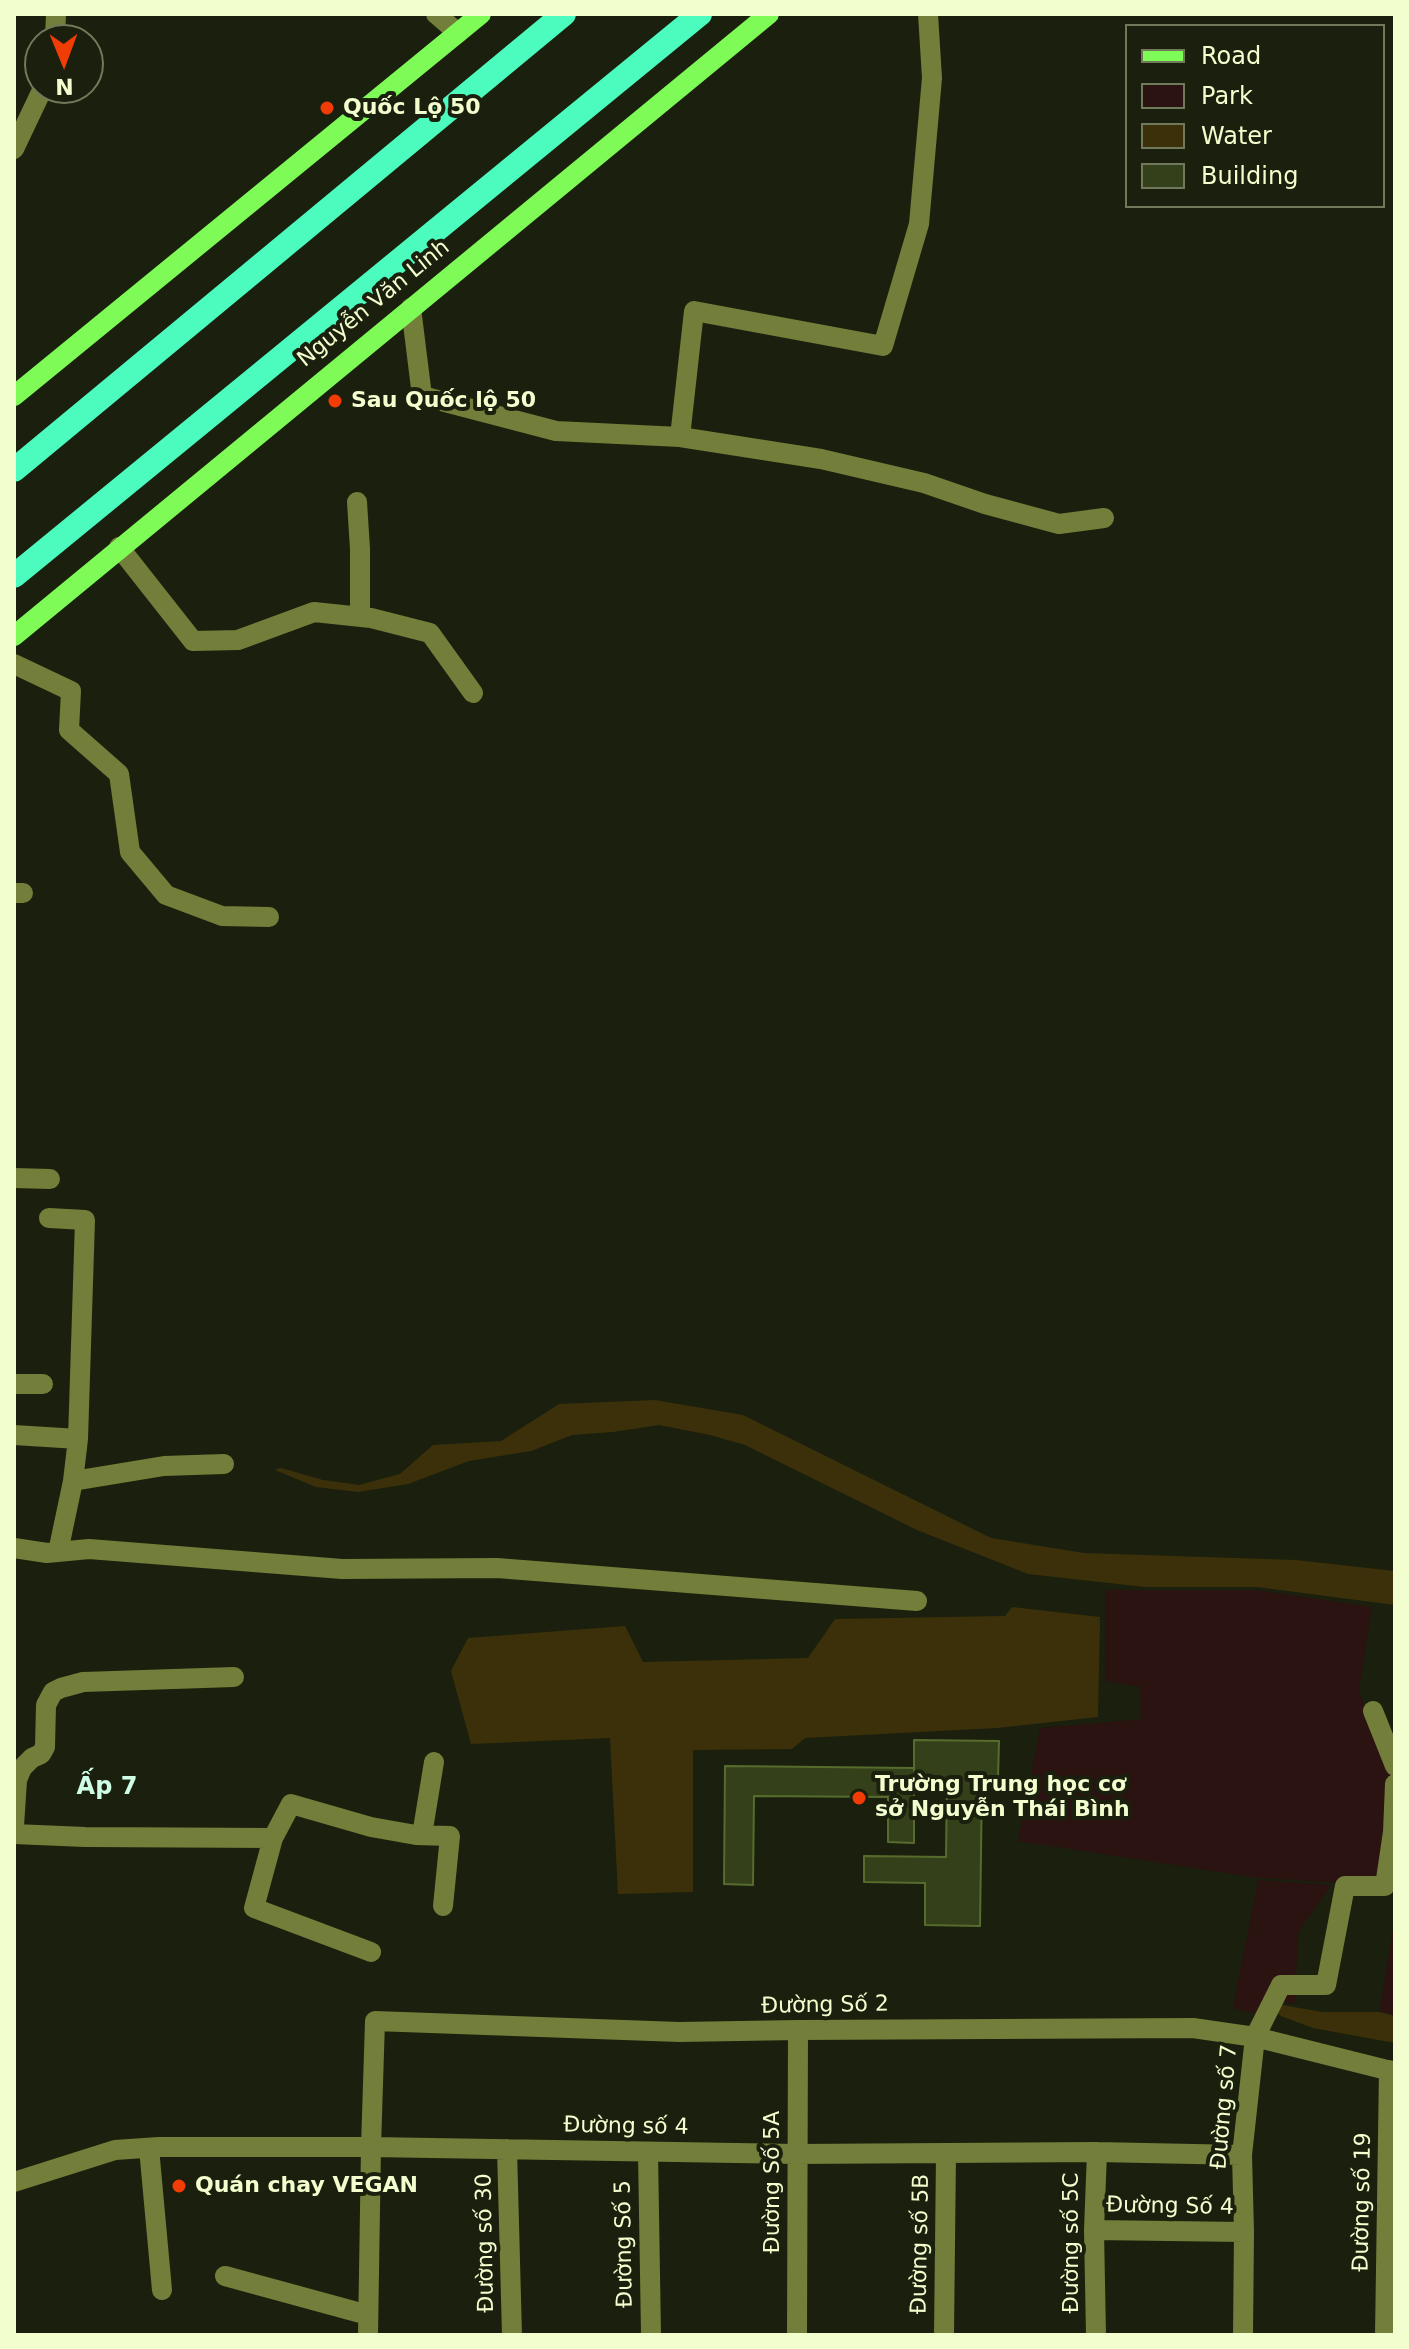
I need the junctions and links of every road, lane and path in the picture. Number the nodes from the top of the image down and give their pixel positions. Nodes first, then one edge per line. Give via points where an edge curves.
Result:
1 (436, 14) edge
2 (481, 14) edge
3 (564, 14) edge
4 (700, 14) edge
5 (769, 14) edge
6 (928, 14) edge
7 (458, 33) junction
8 (35, 104) edge
9 (14, 149) edge
10 (411, 308) junction
11 (14, 396) edge
12 (680, 437) junction
13 (14, 470) edge
14 (357, 502) dead end
15 (1104, 518) dead end
16 (119, 547) junction
17 (14, 576) edge
18 (360, 617) junction
19 (14, 636) edge
20 (14, 664) edge
21 (473, 693) dead end
22 (269, 917) dead end
23 (14, 1178) edge
24 (50, 1179) dead end
25 (49, 1218) dead end
26 (14, 1384) edge
27 (43, 1384) dead end
28 (14, 1435) edge
29 (78, 1439) junction
30 (224, 1464) dead end
31 (73, 1481) junction
32 (14, 1548) edge
33 (58, 1552) junction
34 (917, 1601) dead end
35 (234, 1677) dead end
36 (1373, 1711) dead end
37 (434, 1762) dead end
38 (1395, 1766) edge
39 (1395, 1784) edge
40 (14, 1826) edge
41 (14, 1834) edge
42 (422, 1835) junction
43 (273, 1838) junction
44 (443, 1906) dead end
45 (371, 1952) dead end
46 (798, 2030) junction
47 (1255, 2037) junction
48 (1392, 2071) edge
49 (371, 2147) junction
50 (149, 2148) junction
51 (507, 2149) junction
52 (648, 2152) junction
53 (1097, 2152) junction
54 (796, 2154) junction
55 (946, 2154) junction
56 (1242, 2155) junction
57 (14, 2182) edge
58 (1094, 2230) junction
59 (1244, 2232) junction
60 (225, 2276) dead end
61 (162, 2290) dead end
62 (368, 2325) edge
63 (512, 2335) edge
64 (651, 2335) edge
65 (797, 2335) edge
66 (944, 2335) edge
67 (1096, 2335) edge
68 (1243, 2335) edge
69 (1385, 2335) edge

1 - 7 street
2 - 7 main road
3 - 13 highway
4 - 17 highway, Nguyễn Văn Linh
5 - 10 main road, Nguyễn Văn Linh
6 - 12 street via 932,78 919,224 883,346 694,311
7 - 11 main road
8 - 9 street
10 - 12 street via 422,396 556,431
10 - 16 main road, Nguyễn Văn Linh
12 - 15 street via 821,459 1059,524
14 - 18 street
16 - 18 street via 193,641 238,640 314,612
16 - 19 main road, Nguyễn Văn Linh
18 - 21 street via 430,633
20 - 22 street via 71,691 69,730 119,774 130,852 166,895 222,916
23 - 24 street
25 - 29 street via 85,1220
26 - 27 street
28 - 29 street
29 - 31 street
30 - 31 street via 164,1466
31 - 33 street
32 - 33 street
33 - 34 street via 89,1549 342,1569 497,1568
35 - 40 street via 83,1682 53,1692 46,1705 45,1747 17,1780
36 - 38 street
37 - 42 street
39 - 47 street, Đường số 7 via 1385,1886 1345,1886 1326,1985 1281,1985
41 - 43 street
42 - 43 street via 291,1804
42 - 44 street via 450,1836
43 - 45 street via 254,1908
46 - 47 street, Đường Số 2 via 1193,2028
46 - 49 street, Đường Số 2 via 679,2032 375,2021
46 - 54 street, Đường Số 5A
47 - 48 street, Đường Số 2
47 - 56 street, Đường số 7
48 - 69 street, Đường số 19
49 - 50 street, Đường số 4
49 - 51 street, Đường số 4
49 - 62 street
50 - 57 street, Đường số 4 via 115,2150
50 - 61 street
51 - 52 street, Đường số 4
51 - 63 street, Đường số 30
52 - 54 street, Đường số 4
52 - 64 street, Đường Số 5
53 - 55 street, Đường số 4
53 - 56 street, Đường số 4
53 - 58 street, Đường số 5C
54 - 55 street, Đường số 4
54 - 65 street, Đường Số 5A
55 - 66 street, Đường số 5B
56 - 59 street, Đường số 7
58 - 59 street, Đường Số 4
58 - 67 street, Đường số 5C
59 - 68 street, Đường số 7
60 - 62 street

